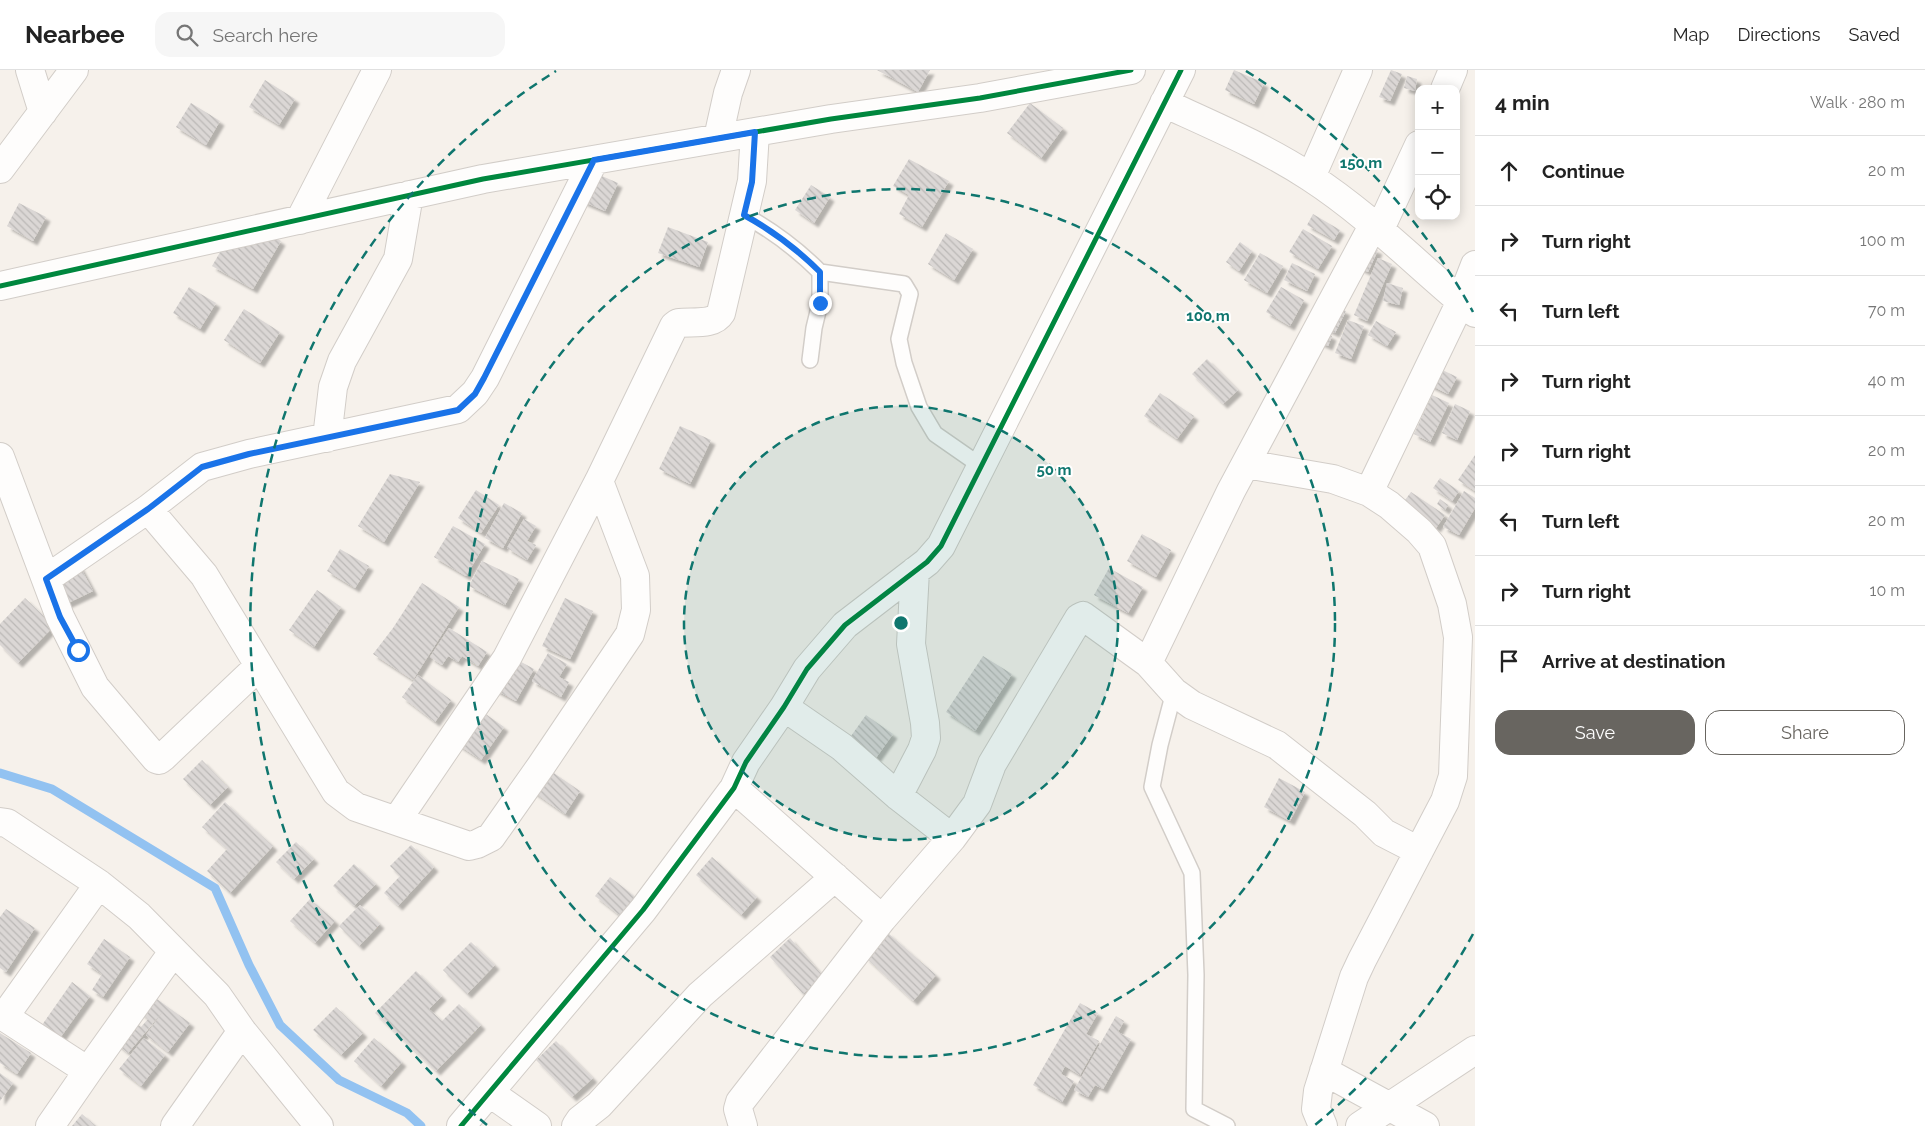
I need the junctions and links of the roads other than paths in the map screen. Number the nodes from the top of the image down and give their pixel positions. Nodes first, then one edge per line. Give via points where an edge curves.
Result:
1 (30, 70) edge
2 (74, 70) edge
3 (377, 70) edge
4 (736, 70) edge
5 (1130, 70) edge
6 (1181, 70) edge
7 (1358, 70) edge
8 (1453, 70) edge
9 (1047, 77) edge
10 (1447, 85) edge
11 (1164, 103) junction
12 (42, 112) junction
13 (755, 132) junction
14 (718, 138) junction
15 (1415, 153) edge
16 (594, 160) junction
17 (0, 169) edge
18 (1311, 177) junction
19 (409, 195) junction
20 (744, 215) junction
21 (300, 220) junction
22 (1380, 229) junction
23 (1475, 265) edge
24 (820, 272) junction
25 (0, 286) edge
26 (1468, 307) edge
27 (810, 360) dead end
28 (327, 438) junction
29 (0, 458) edge
30 (1246, 464) junction
31 (981, 466) junction
32 (599, 481) junction
33 (1369, 492) junction
34 (148, 509) junction
35 (915, 571) junction
36 (46, 579) junction
37 (1148, 663) junction
38 (258, 667) junction
39 (1174, 692) junction
40 (784, 707) junction
41 (734, 788) junction
42 (898, 796) junction
43 (396, 820) junction
44 (0, 822) edge
45 (952, 838) junction
46 (1419, 851) junction
47 (835, 877) junction
48 (99, 884) junction
49 (882, 919) junction
50 (173, 952) junction
51 (2, 1015) edge
52 (242, 1031) junction
53 (1475, 1050) edge
54 (88, 1071) junction
55 (1324, 1071) junction
56 (490, 1093) junction
57 (1389, 1107) junction
58 (184, 1122) edge
59 (50, 1126) edge
60 (319, 1126) edge
61 (461, 1126) edge
62 (537, 1126) edge
63 (576, 1126) edge
64 (743, 1126) edge
65 (1227, 1126) edge
66 (1322, 1126) edge
67 (1360, 1126) edge
68 (1425, 1126) edge

1 - 12 street
2 - 12 street
3 - 21 street
4 - 14 street
5 - 9 street
6 - 11 street
7 - 18 street
8 - 10 street
9 - 13 street via 980,98
11 - 18 street via 1252,142
11 - 31 street
12 - 17 street
13 - 14 street
13 - 20 street via 752,182
14 - 16 street
15 - 22 street
16 - 19 street
16 - 28 street via 475,394 458,410
18 - 22 street
19 - 21 street
19 - 28 street via 398,259 342,361 333,387
20 - 24 lane via 767,227
20 - 32 street via 721,313 711,321 674,326
21 - 25 street
22 - 26 street
22 - 30 street via 1368,236
23 - 26 street
24 - 27 lane via 820,303
24 - 31 lane via 904,284 910,294 899,339 918,407 935,434
26 - 33 street
28 - 34 street via 202,467
29 - 36 street
30 - 33 street via 1333,479
30 - 37 street
31 - 35 street via 941,546
32 - 43 street via 507,658
32 - 43 street via 635,576 636,610 630,634 491,837 469,846
33 - 46 street via 1389,505 1432,546 1452,604 1458,637 1454,776
34 - 36 street
34 - 38 street via 204,575
35 - 40 street via 845,625 807,669
35 - 42 street via 911,644 926,738
36 - 38 street via 60,617 95,687 156,759 163,757
37 - 39 street
37 - 45 street via 1085,617 1079,618 992,764 977,804
38 - 43 street via 336,792 356,807
39 - 46 street via 1192,705 1277,745 1365,814 1384,833
39 - 65 lane via 1152,787 1192,873 1196,975 1194,1109
40 - 41 street via 746,762
40 - 42 street via 842,747
41 - 47 street
41 - 56 street via 643,910
42 - 45 street
44 - 48 street
45 - 49 street
46 - 55 street via 1354,977
47 - 49 street
47 - 63 street via 700,995
48 - 50 street via 139,916
48 - 51 street
49 - 64 street via 740,1102 738,1108
50 - 52 street via 216,995
50 - 54 street
51 - 54 street
52 - 58 street
52 - 60 street
53 - 57 street
54 - 59 street
55 - 57 street
55 - 66 street via 1316,1109
56 - 61 street
56 - 62 street
57 - 67 street
57 - 68 street

